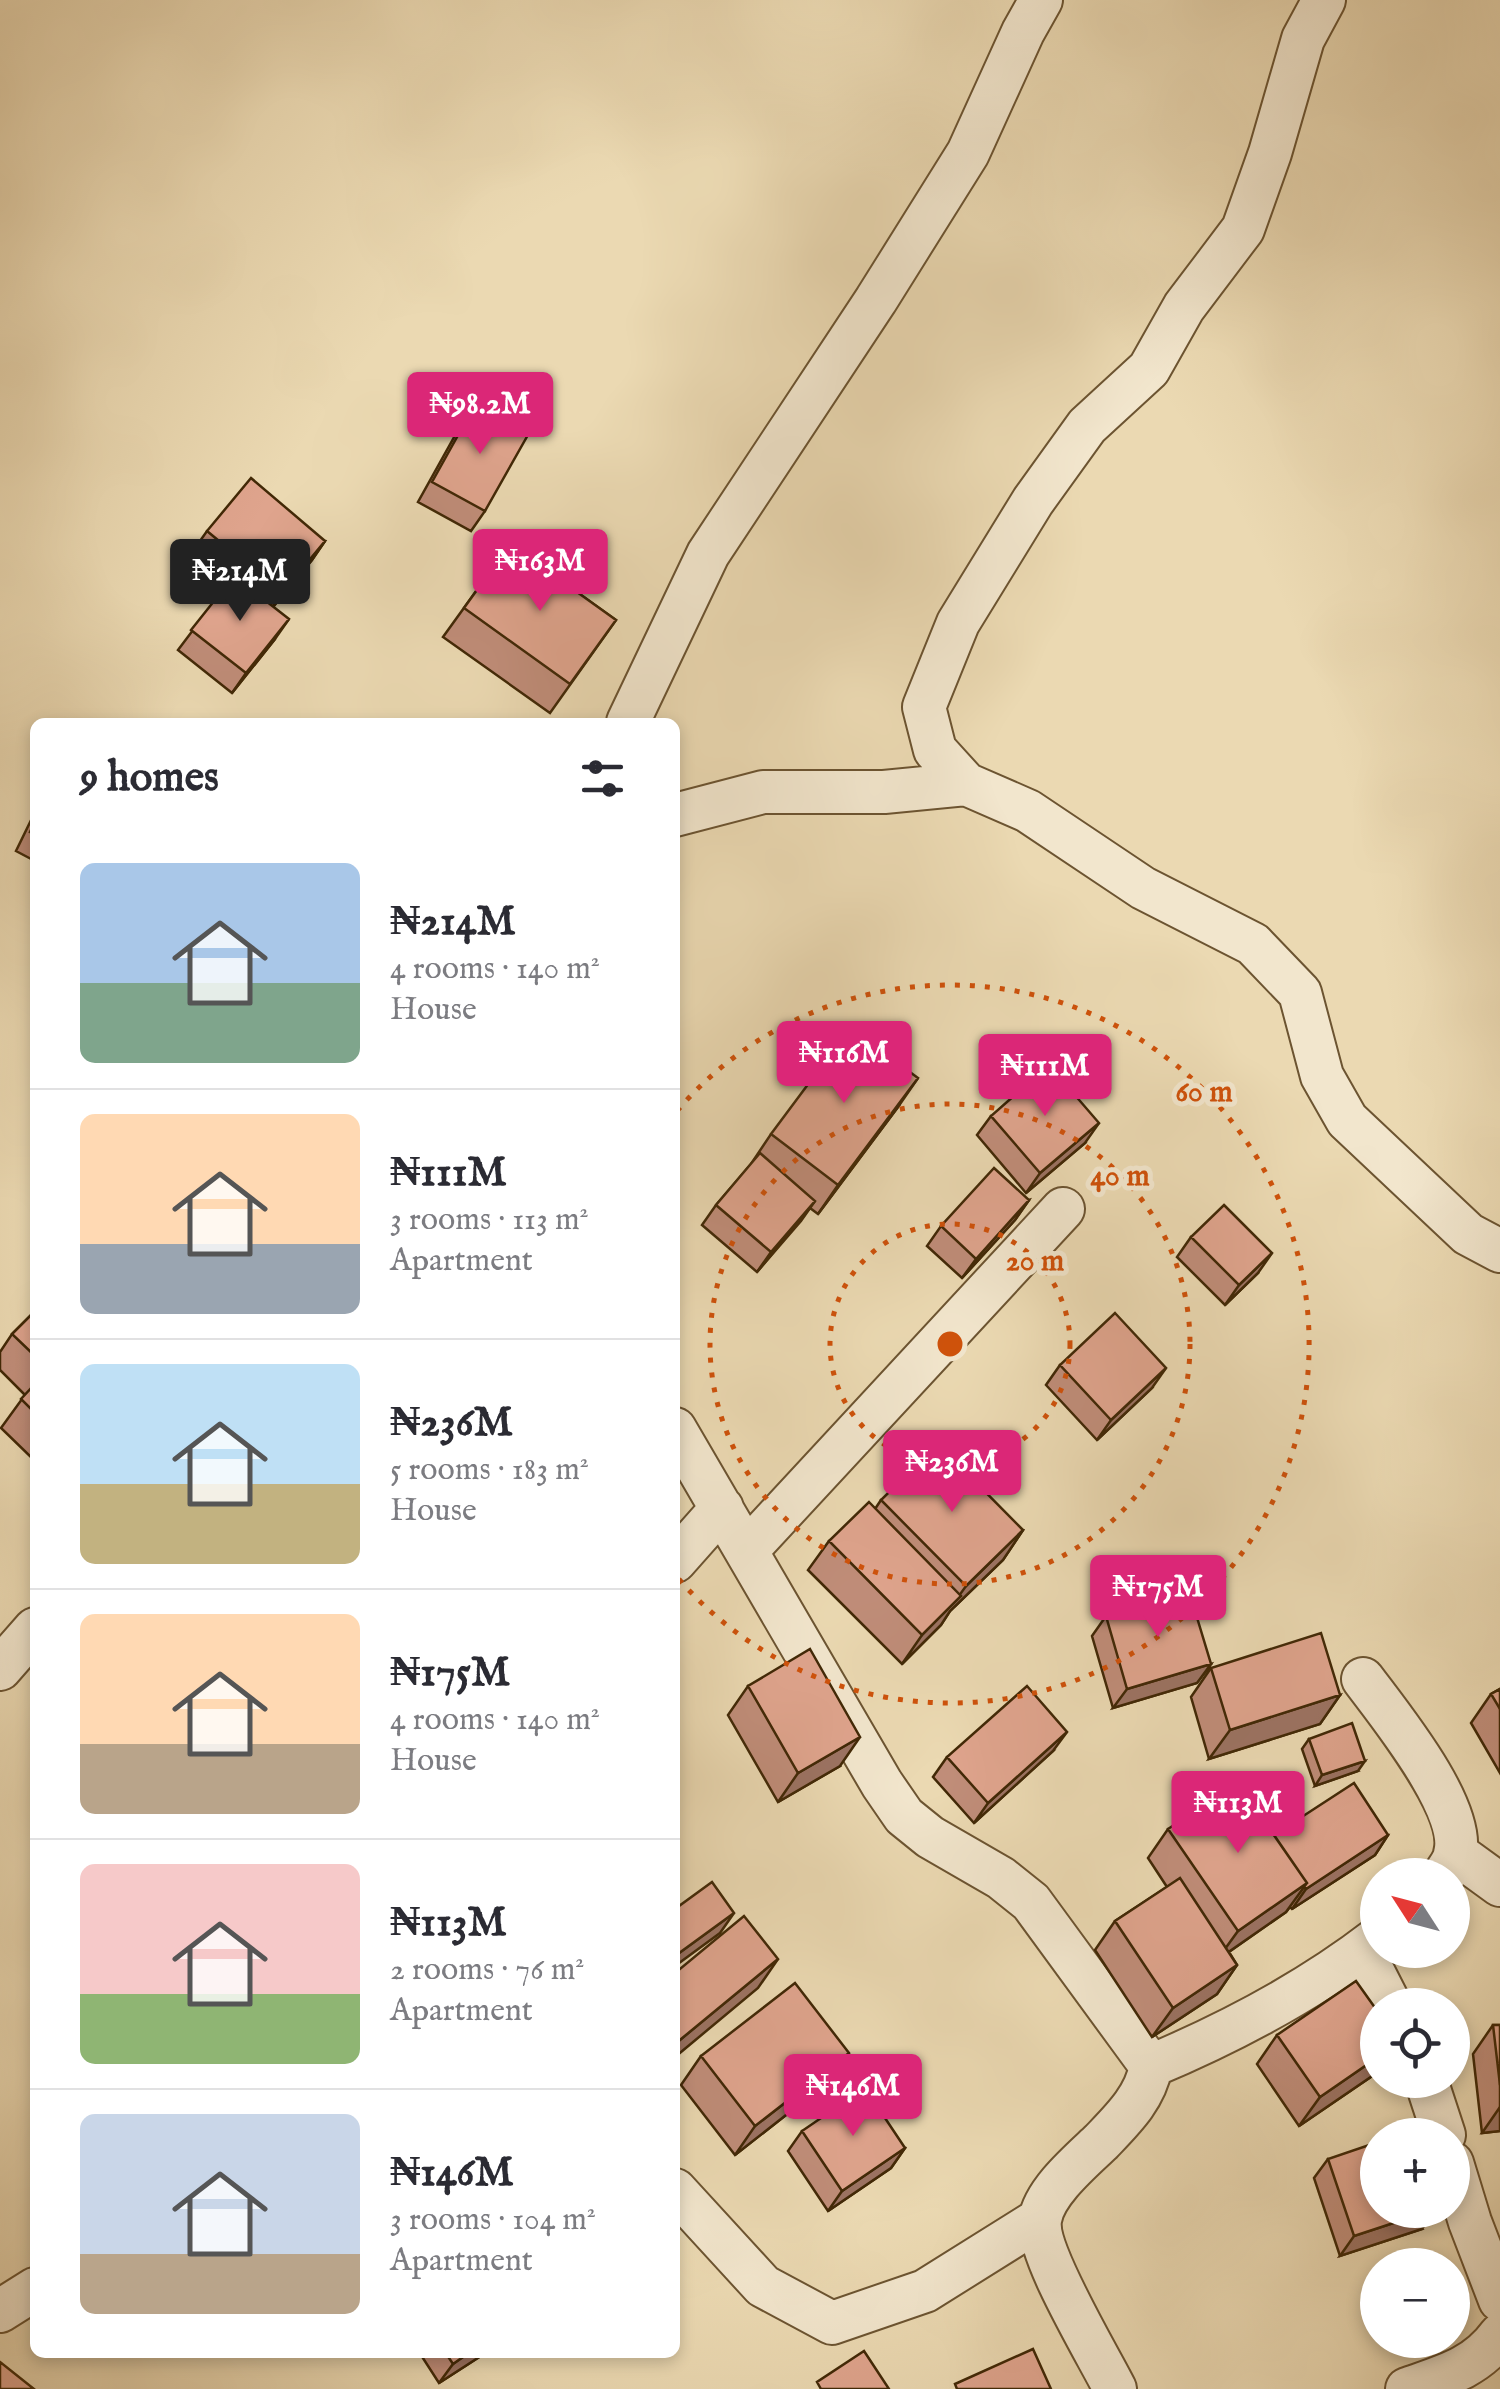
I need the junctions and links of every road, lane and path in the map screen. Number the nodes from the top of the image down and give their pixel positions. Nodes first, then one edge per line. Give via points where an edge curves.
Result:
1 (1041, 0) edge
2 (1324, 0) edge
3 (630, 718) edge
4 (966, 784) junction
5 (680, 815) edge
6 (1063, 1209) dead end
7 (1500, 1251) edge
8 (680, 1437) edge
9 (722, 1508) junction
10 (747, 1550) junction
11 (680, 1555) edge
12 (30, 1635) edge
13 (0, 1669) edge
14 (1362, 1679) dead end
15 (1450, 1858) edge
16 (1470, 1872) edge
17 (1500, 1885) edge
18 (1360, 1951) edge
19 (1151, 2066) junction
20 (680, 2195) edge
21 (1040, 2219) junction
22 (1470, 2222) edge
23 (30, 2293) edge
24 (1500, 2300) edge
25 (0, 2310) edge
26 (1500, 2335) edge
27 (1115, 2389) edge
28 (1407, 2389) edge

1 - 3 street via 968,153 708,554
2 - 4 street via 1303,39 1243,228 1184,306 1149,370 1087,426 958,623 924,707 935,750
4 - 5 street via 762,792
4 - 7 street via 1028,811 1143,888 1253,944 1300,993 1322,1076 1347,1120 1468,1234
6 - 10 street
8 - 9 street
9 - 10 street
9 - 11 street
10 - 19 street via 904,1816 1031,1902
12 - 13 street
14 - 15 street via 1451,1816
16 - 17 street
18 - 19 street via 1255,2020
19 - 21 street via 1148,2084 1126,2116 1060,2182
20 - 21 street via 763,2286 832,2324 925,2291
21 - 27 street via 1044,2249
22 - 24 street
23 - 25 street
26 - 28 street via 1462,2370

